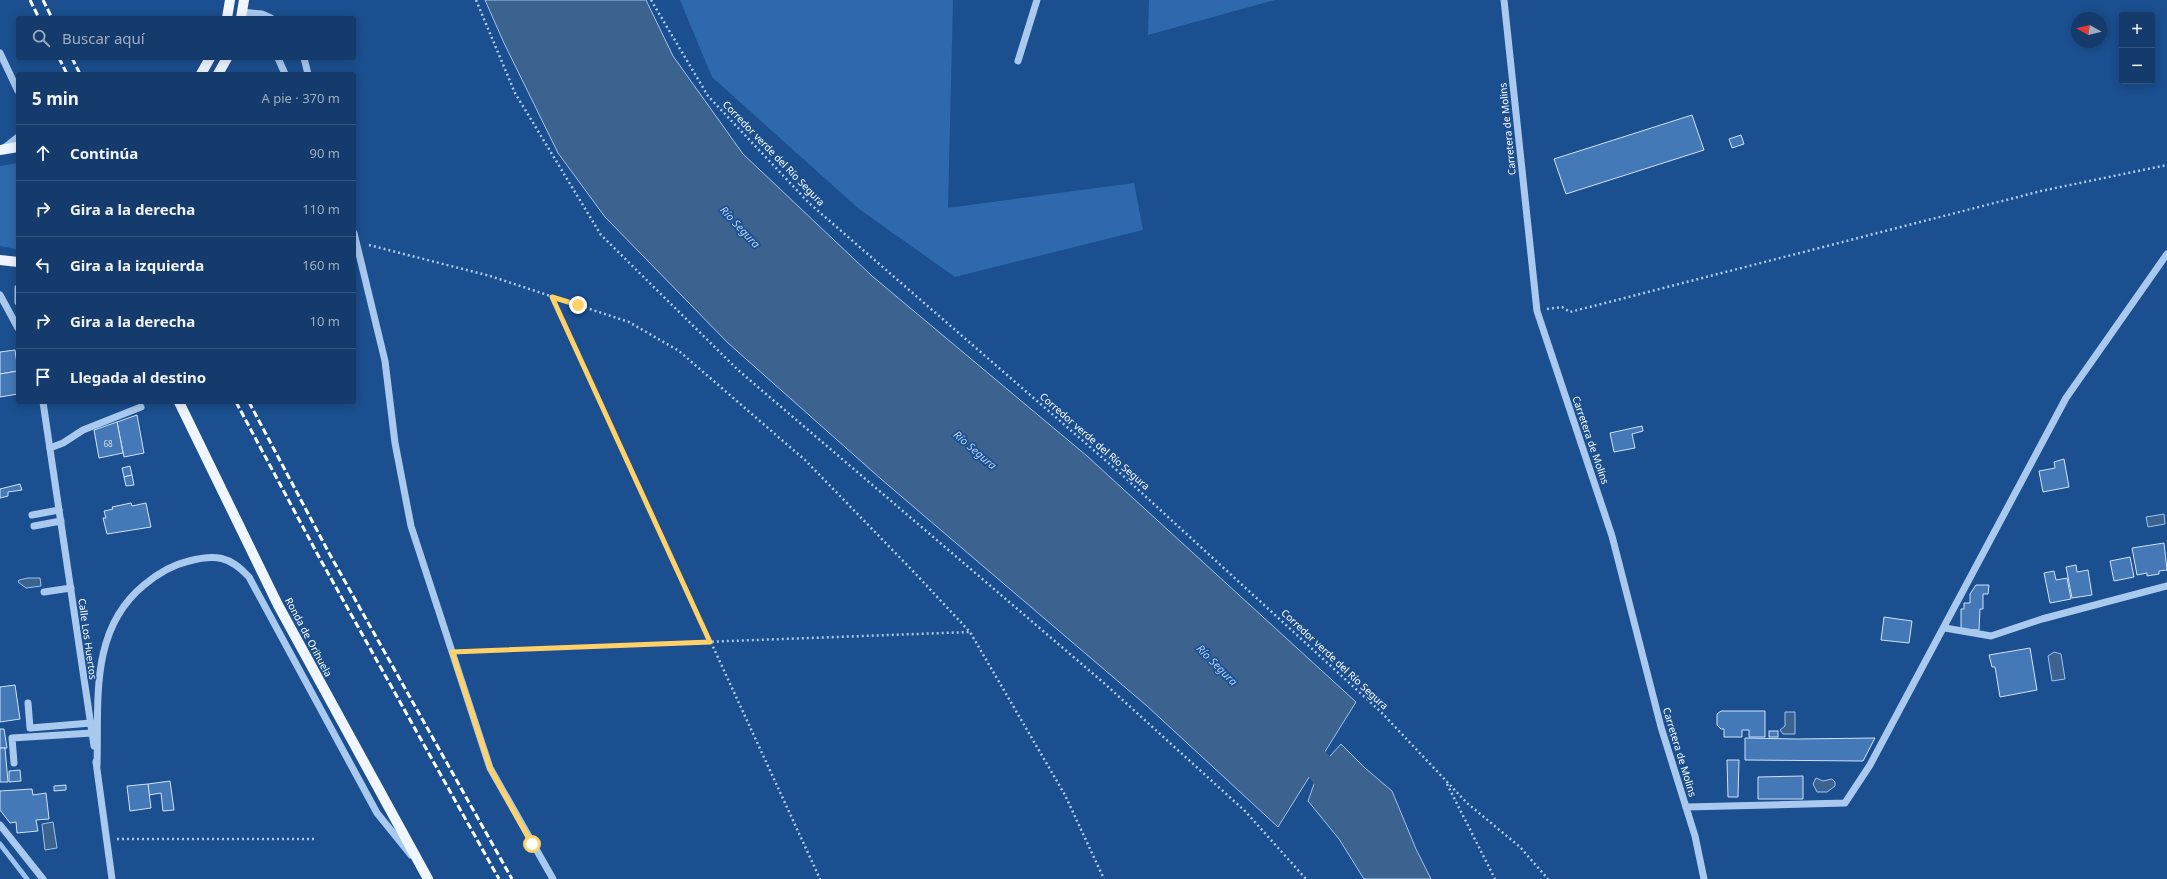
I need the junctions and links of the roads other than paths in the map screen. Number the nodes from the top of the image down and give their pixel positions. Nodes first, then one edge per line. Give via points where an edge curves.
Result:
1 (230, 0) edge
2 (244, 0) edge
3 (1038, 0) edge
4 (1504, 0) edge
5 (242, 15) edge
6 (227, 16) edge
7 (266, 16) edge
8 (0, 53) edge
9 (209, 60) edge
10 (226, 60) edge
11 (279, 60) edge
12 (304, 60) edge
13 (1018, 61) dead end
14 (202, 72) edge
15 (219, 72) edge
16 (284, 72) edge
17 (308, 72) edge
18 (16, 86) edge
19 (16, 138) edge
20 (16, 147) edge
21 (2, 149) edge
22 (356, 243) edge
23 (2167, 254) edge
24 (0, 260) edge
25 (16, 262) edge
26 (0, 295) edge
27 (16, 324) edge
28 (43, 404) edge
29 (180, 404) edge
30 (141, 407) dead end
31 (50, 448) junction
32 (59, 510) junction
33 (32, 515) dead end
34 (61, 521) junction
35 (34, 526) dead end
36 (2167, 586) edge
37 (71, 588) junction
38 (44, 592) dead end
39 (1944, 628) junction
40 (28, 704) dead end
41 (91, 723) junction
42 (92, 733) junction
43 (14, 763) dead end
44 (97, 765) junction
45 (1686, 807) junction
46 (0, 825) edge
47 (420, 867) junction
48 (43, 879) edge
49 (112, 879) edge
50 (428, 879) edge
51 (553, 879) edge
52 (1704, 879) edge

1 - 6 main road
2 - 5 main road
3 - 13 street
4 - 45 street, Carretera de Molins via 1536,311 1612,536 1660,727
5 - 7 street
8 - 18 street
9 - 14 main road
10 - 15 main road
11 - 16 street
12 - 17 street
19 - 21 street
20 - 21 main road
22 - 51 street via 385,361 395,443 410,526 490,768
23 - 39 street via 2066,398
24 - 25 main road
26 - 27 street
28 - 31 street, Calle Los Huertos
29 - 47 main road, Ronda de Orihuela via 278,605
30 - 31 street via 83,430
31 - 32 street, Calle Los Huertos
32 - 33 street
32 - 34 street, Calle Los Huertos
34 - 35 street
34 - 37 street, Calle Los Huertos
36 - 39 street via 2042,619 1991,636
37 - 38 street
37 - 41 street, Calle Los Huertos
39 - 45 street via 1870,765 1845,803
40 - 41 street via 30,728
41 - 42 street, Calle Los Huertos
42 - 43 street via 12,738
42 - 44 street, Calle Los Huertos
44 - 47 street via 100,663 106,637 120,608 154,576 174,566 207,556 222,558 242,569 248,577 377,813
44 - 49 street, Calle Los Huertos
45 - 52 street, Carretera de Molins
46 - 48 street
47 - 50 main road, Ronda de Orihuela

